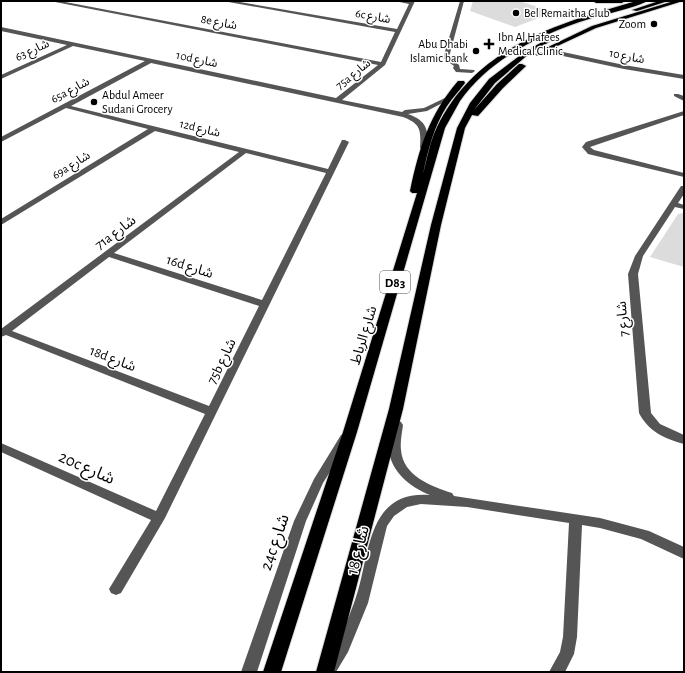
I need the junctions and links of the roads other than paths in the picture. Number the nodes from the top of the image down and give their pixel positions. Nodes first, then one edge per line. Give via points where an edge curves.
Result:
1 (52, 1) edge
2 (225, 1) edge
3 (397, 1) edge
4 (462, 1) edge
5 (596, 1) edge
6 (622, 1) edge
7 (632, 1) edge
8 (644, 1) edge
9 (680, 1) edge
10 (413, 2) edge
11 (684, 2) edge
12 (666, 3) edge
13 (1, 29) edge
14 (398, 31) junction
15 (73, 44) junction
16 (553, 45) junction
17 (537, 54) junction
18 (567, 55) junction
19 (150, 60) junction
20 (383, 64) junction
21 (472, 71) junction
22 (1, 76) edge
23 (684, 77) edge
24 (676, 95) dead end
25 (447, 99) junction
26 (684, 99) edge
27 (338, 100) junction
28 (64, 106) junction
29 (389, 111) junction
30 (684, 113) edge
31 (154, 128) junction
32 (461, 128) junction
33 (1, 140) edge
34 (345, 142) dead end
35 (424, 148) junction
36 (246, 150) junction
37 (330, 172) junction
38 (684, 175) edge
39 (684, 188) edge
40 (679, 204) edge
41 (412, 222) junction
42 (1, 223) edge
43 (107, 254) junction
44 (264, 304) junction
45 (3, 332) edge
46 (396, 409) junction
47 (212, 412) junction
48 (350, 432) junction
49 (684, 440) edge
50 (1, 447) edge
51 (467, 502) junction
52 (159, 518) junction
53 (576, 519) junction
54 (684, 553) edge
55 (116, 589) dead end
56 (249, 672) edge
57 (272, 672) edge
58 (325, 672) edge
59 (328, 672) edge
60 (557, 672) edge

1 - 20 street, 8e شارع
2 - 14 street, 6c شارع
3 - 10 street
4 - 21 street via 446,58 457,66 458,71
5 - 6 highway
7 - 21 highway via 538,31 490,56
8 - 41 highway, شارع الرباط / D83 via 551,30 526,42 483,71 462,92 441,128
9 - 12 highway
10 - 14 street, 75a شارع
11 - 12 highway
12 - 16 highway via 594,27
12 - 32 highway, D83 via 581,26 535,47 492,81 474,103
13 - 15 street, 10d شارع
14 - 20 street, 75a شارع
15 - 19 street, 10d شارع
15 - 22 street, شارع 63
16 - 17 highway
16 - 18 street, شارع 10
17 - 18 street, شارع 10
17 - 32 highway via 511,75
18 - 23 street, شارع 10
19 - 27 street, 10d شارع
19 - 28 street, 65a شارع
20 - 27 street, 75a شارع
21 - 25 highway
24 - 26 street
25 - 29 street, 10d شارع via 420,112
25 - 35 highway via 433,122
27 - 29 street, 10d شارع
28 - 31 street, 12d شارع
28 - 33 street, 65a شارع
29 - 35 street, 10d شارع via 419,121 424,129
30 - 38 street via 586,147 591,152
31 - 36 street, 12d شارع
31 - 42 street, 69a شارع
32 - 46 highway, D83 via 436,225
34 - 37 street, 75b شارع
35 - 41 highway via 415,191
36 - 37 street, 12d شارع
36 - 43 street, 71a شارع
37 - 44 street, 75b شارع
39 - 40 street, شارع 7
40 - 49 street, شارع 7 via 637,260 633,280 645,413 655,427
41 - 48 highway, شارع الرباط / D83
43 - 44 street, 16d شارع
43 - 45 street, 71a شارع
44 - 47 street, 75b شارع
45 - 47 street, 18d شارع
46 - 51 street, شارع 18 via 396,457 406,473 431,491
46 - 58 highway, D83
47 - 52 street, 75b شارع
48 - 56 street, 24c شارع via 321,476 300,521
48 - 57 highway, شارع الرباط / D83
50 - 52 street, 20c شارع
51 - 53 street, شارع 18
51 - 59 street, شارع 18 via 412,500 396,507 385,518 361,603 343,647
52 - 55 street, 75b شارع
53 - 54 street, شارع 18 via 631,531
53 - 60 street via 570,637 567,654

